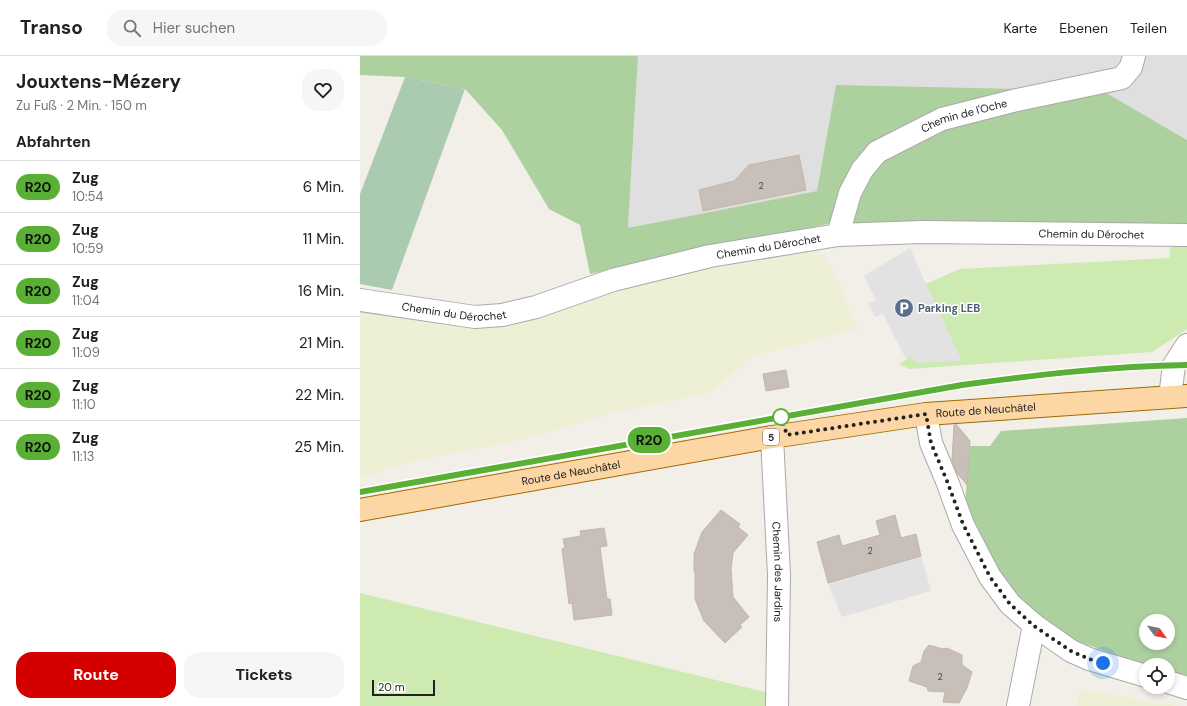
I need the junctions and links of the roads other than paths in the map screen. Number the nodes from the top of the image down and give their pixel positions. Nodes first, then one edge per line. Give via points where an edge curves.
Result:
1 (1134, 56) edge
2 (838, 235) junction
3 (1187, 235) edge
4 (360, 300) edge
5 (1187, 345) edge
6 (1179, 397) edge
7 (926, 414) junction
8 (772, 437) junction
9 (360, 510) edge
10 (1034, 626) junction
11 (1139, 674) edge
12 (1175, 684) edge
13 (1187, 688) edge
14 (777, 706) edge
15 (1018, 706) edge

1 - 2 street, Chemin de l'Oche via 1131,67 1122,78 942,119 876,152 862,170 850,193
2 - 3 street, Chemin du Dérochet via 922,232
2 - 4 street, Chemin du Dérochet via 710,256 613,280 536,307 502,315 475,317
5 - 6 street via 1174,365
6 - 7 main road, Route de Neuchâtel / 5
7 - 8 main road, Route de Neuchâtel / 5
7 - 10 street via 931,443 963,524 990,577 1010,604
8 - 9 main road, Route de Neuchâtel / 5
8 - 14 street, Chemin des Jardins via 779,575
10 - 11 street via 1071,651
10 - 15 street
12 - 13 street

